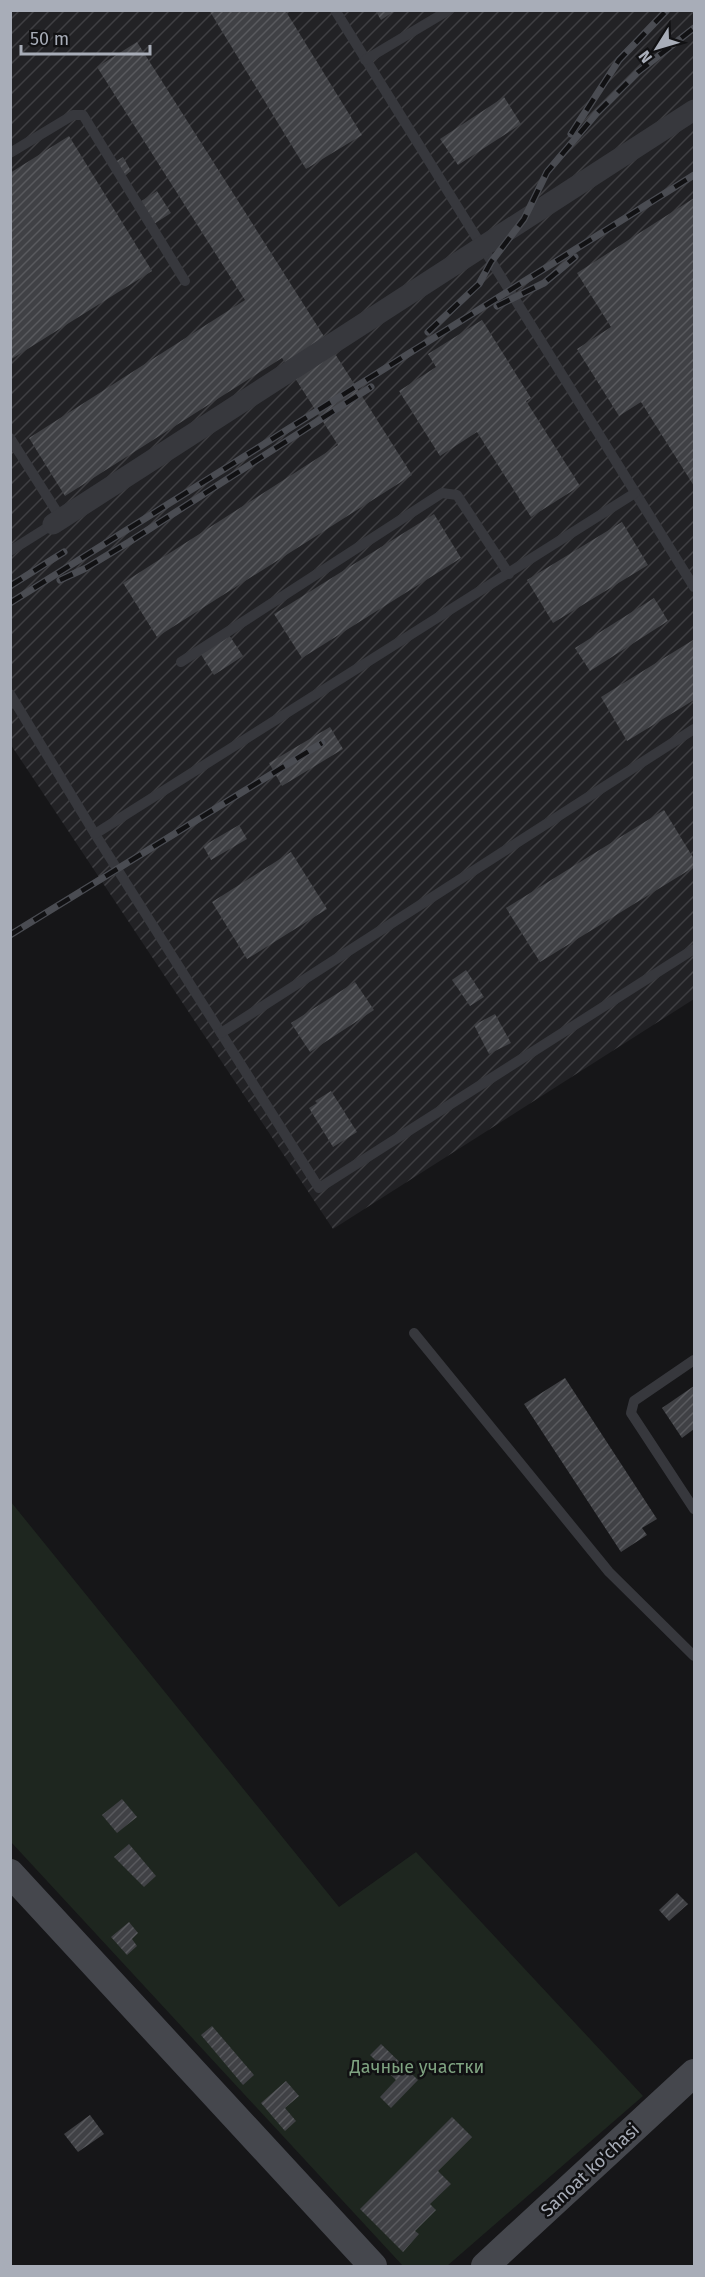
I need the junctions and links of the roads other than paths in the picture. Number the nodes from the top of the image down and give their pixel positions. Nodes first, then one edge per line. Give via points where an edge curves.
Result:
1 (335, 10) edge
2 (449, 10) edge
3 (365, 60) junction
4 (694, 110) edge
5 (11, 150) edge
6 (482, 248) junction
7 (185, 281) dead end
8 (10, 438) edge
9 (635, 493) junction
10 (53, 524) junction
11 (10, 551) edge
12 (509, 574) junction
13 (694, 587) edge
14 (181, 662) dead end
15 (10, 694) edge
16 (694, 729) edge
17 (95, 834) junction
18 (694, 949) edge
19 (221, 1033) junction
20 (414, 1333) dead end
21 (694, 1360) edge
22 (694, 1509) edge
23 (694, 1656) edge
24 (10, 1874) edge
25 (694, 2073) edge
26 (373, 2266) edge
27 (485, 2266) edge

1 - 3 lane
2 - 3 lane
3 - 6 lane
4 - 6 street
5 - 7 lane via 72,115 83,115
6 - 9 lane
6 - 10 street
8 - 10 lane via 57,512
9 - 12 lane
9 - 13 lane
10 - 11 lane
12 - 14 lane via 458,495 442,493
12 - 17 lane
15 - 17 lane
16 - 19 lane
17 - 19 lane
18 - 19 lane via 319,1188
20 - 23 lane via 609,1572
21 - 22 lane via 634,1401 631,1413
24 - 26 main road
25 - 27 main road, Sanoat ko'chasi

